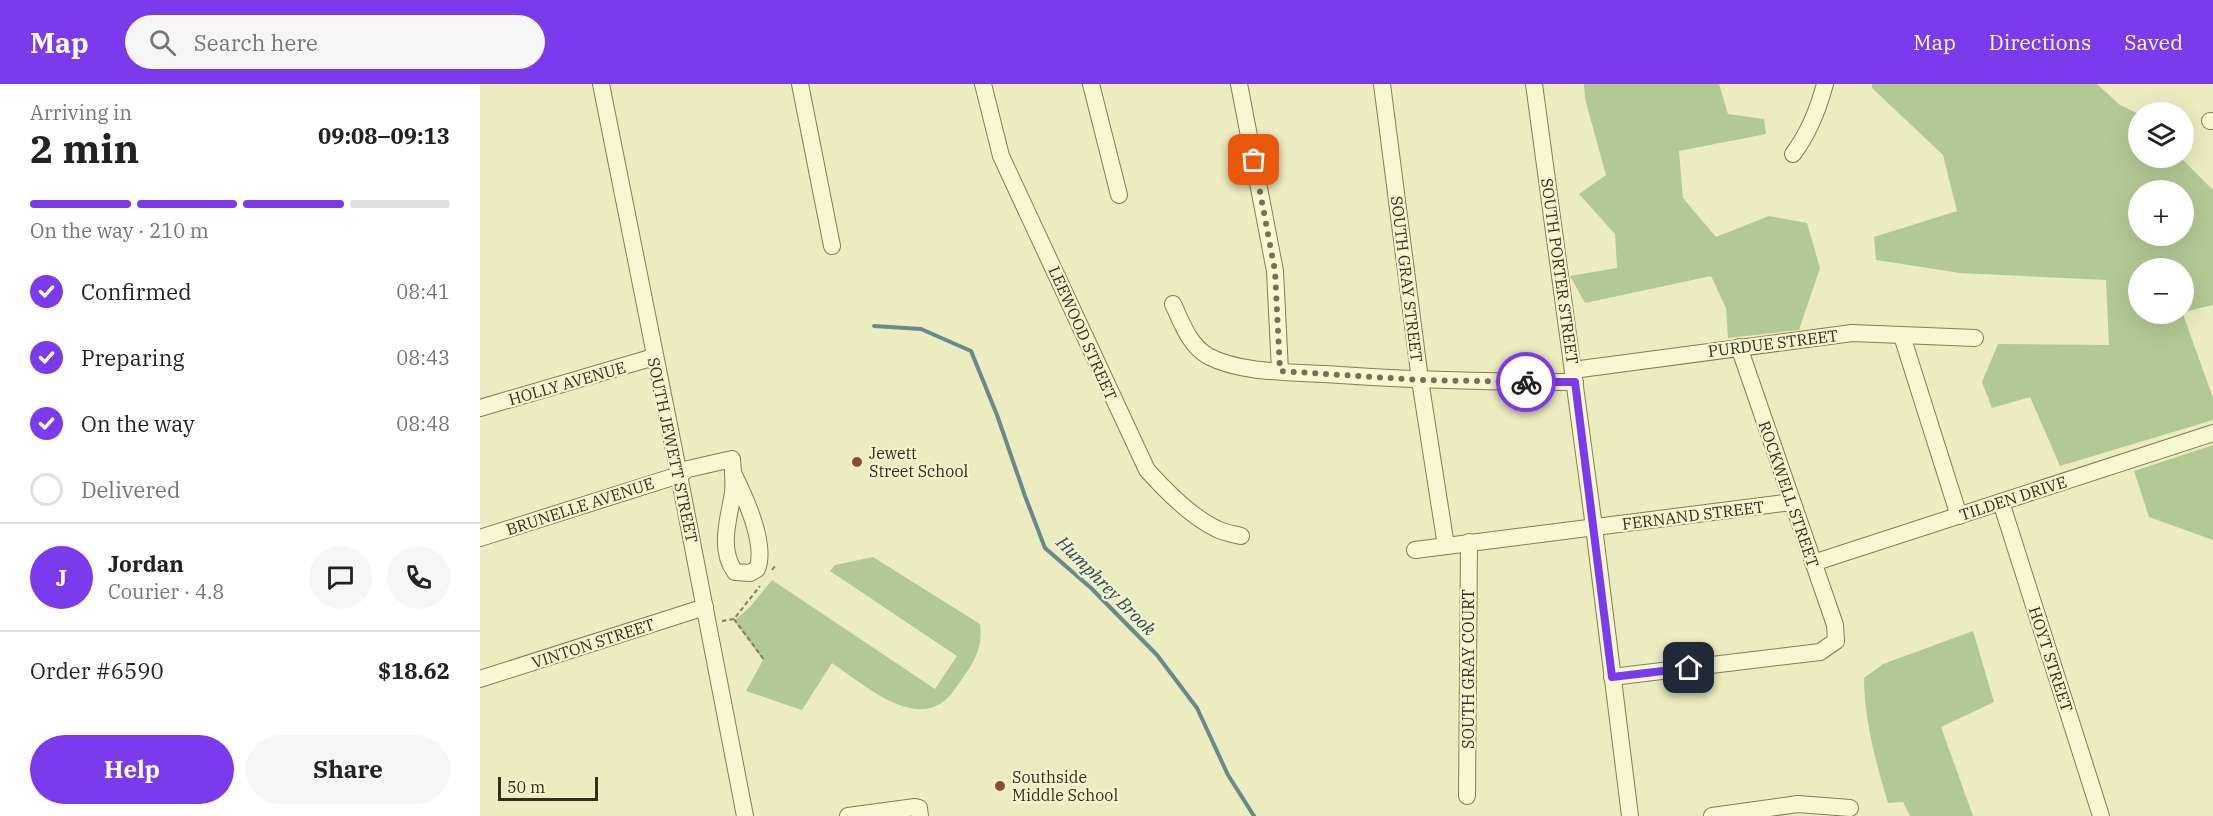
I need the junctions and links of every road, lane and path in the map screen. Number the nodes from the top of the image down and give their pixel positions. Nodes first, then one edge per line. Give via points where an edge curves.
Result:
1 (600, 84) edge
2 (800, 84) edge
3 (983, 84) edge
4 (1091, 84) edge
5 (1239, 84) edge
6 (1382, 84) edge
7 (1534, 84) edge
8 (1825, 84) edge
9 (1793, 154) dead end
10 (1119, 195) dead end
11 (832, 246) dead end
12 (1173, 304) dead end
13 (1902, 336) junction
14 (1975, 338) dead end
15 (1739, 347) junction
16 (654, 357) junction
17 (1280, 371) junction
18 (1574, 376) junction
19 (1420, 380) junction
20 (480, 408) edge
21 (2213, 433) edge
22 (679, 475) junction
23 (734, 475) junction
24 (1792, 502) junction
25 (2001, 502) junction
26 (1959, 516) junction
27 (1594, 527) junction
28 (1241, 536) dead end
29 (480, 538) edge
30 (1469, 542) junction
31 (1446, 546) junction
32 (1415, 550) dead end
33 (1813, 563) junction
34 (776, 565) dead end
35 (769, 573) dead end
36 (762, 582) dead end
37 (705, 606) junction
38 (734, 619) junction
39 (719, 622) dead end
40 (765, 661) dead end
41 (1612, 677) junction
42 (480, 679) edge
43 (1467, 796) dead end
44 (1850, 808) dead end
45 (745, 816) edge
46 (848, 816) edge
47 (920, 816) edge
48 (1630, 816) edge
49 (1712, 816) edge
50 (2101, 816) edge

1 - 16 street, SOUTH JEWETT STREET
2 - 11 street
3 - 28 street, LEEWOOD STREET via 1001,156 1147,470 1206,523
4 - 10 street
5 - 17 street via 1275,271
6 - 19 street, SOUTH GRAY STREET
7 - 18 street, SOUTH PORTER STREET
8 - 9 street via 1806,137
12 - 17 street, PURDUE STREET via 1195,346 1208,356 1245,367
13 - 14 street, PURDUE STREET
13 - 15 street, PURDUE STREET via 1852,333
13 - 26 street
15 - 18 street, PURDUE STREET
15 - 24 street, ROCKWELL STREET
16 - 20 street, HOLLY AVENUE
16 - 22 street, SOUTH JEWETT STREET
17 - 19 street, PURDUE STREET
18 - 19 street, PURDUE STREET
18 - 27 street, SOUTH PORTER STREET
19 - 31 street, SOUTH GRAY STREET
21 - 25 street, TILDEN DRIVE
22 - 23 street, BRUNELLE AVENUE via 688,469 732,459
22 - 29 street, BRUNELLE AVENUE
22 - 37 street, SOUTH JEWETT STREET
23 - 23 street via 726,541 732,567 741,574 757,569 759,554 748,501
24 - 27 street, FERNAND STREET
24 - 33 street, ROCKWELL STREET
25 - 26 street, TILDEN DRIVE
25 - 50 street, HOYT STREET
26 - 33 street, TILDEN DRIVE
27 - 30 street, FERNAND STREET
27 - 41 street, SOUTH PORTER STREET
30 - 31 street, FERNAND STREET
30 - 43 street, SOUTH GRAY COURT
31 - 32 street, FERNAND STREET
33 - 41 street, ROCKWELL STREET via 1835,625 1836,641 1820,652
34 - 35 path
36 - 38 path
37 - 42 street, VINTON STREET
37 - 45 street, SOUTH JEWETT STREET
38 - 39 path
38 - 40 path
41 - 48 street, SOUTH PORTER STREET
44 - 49 street via 1798,804
46 - 47 street via 915,807 919,808

